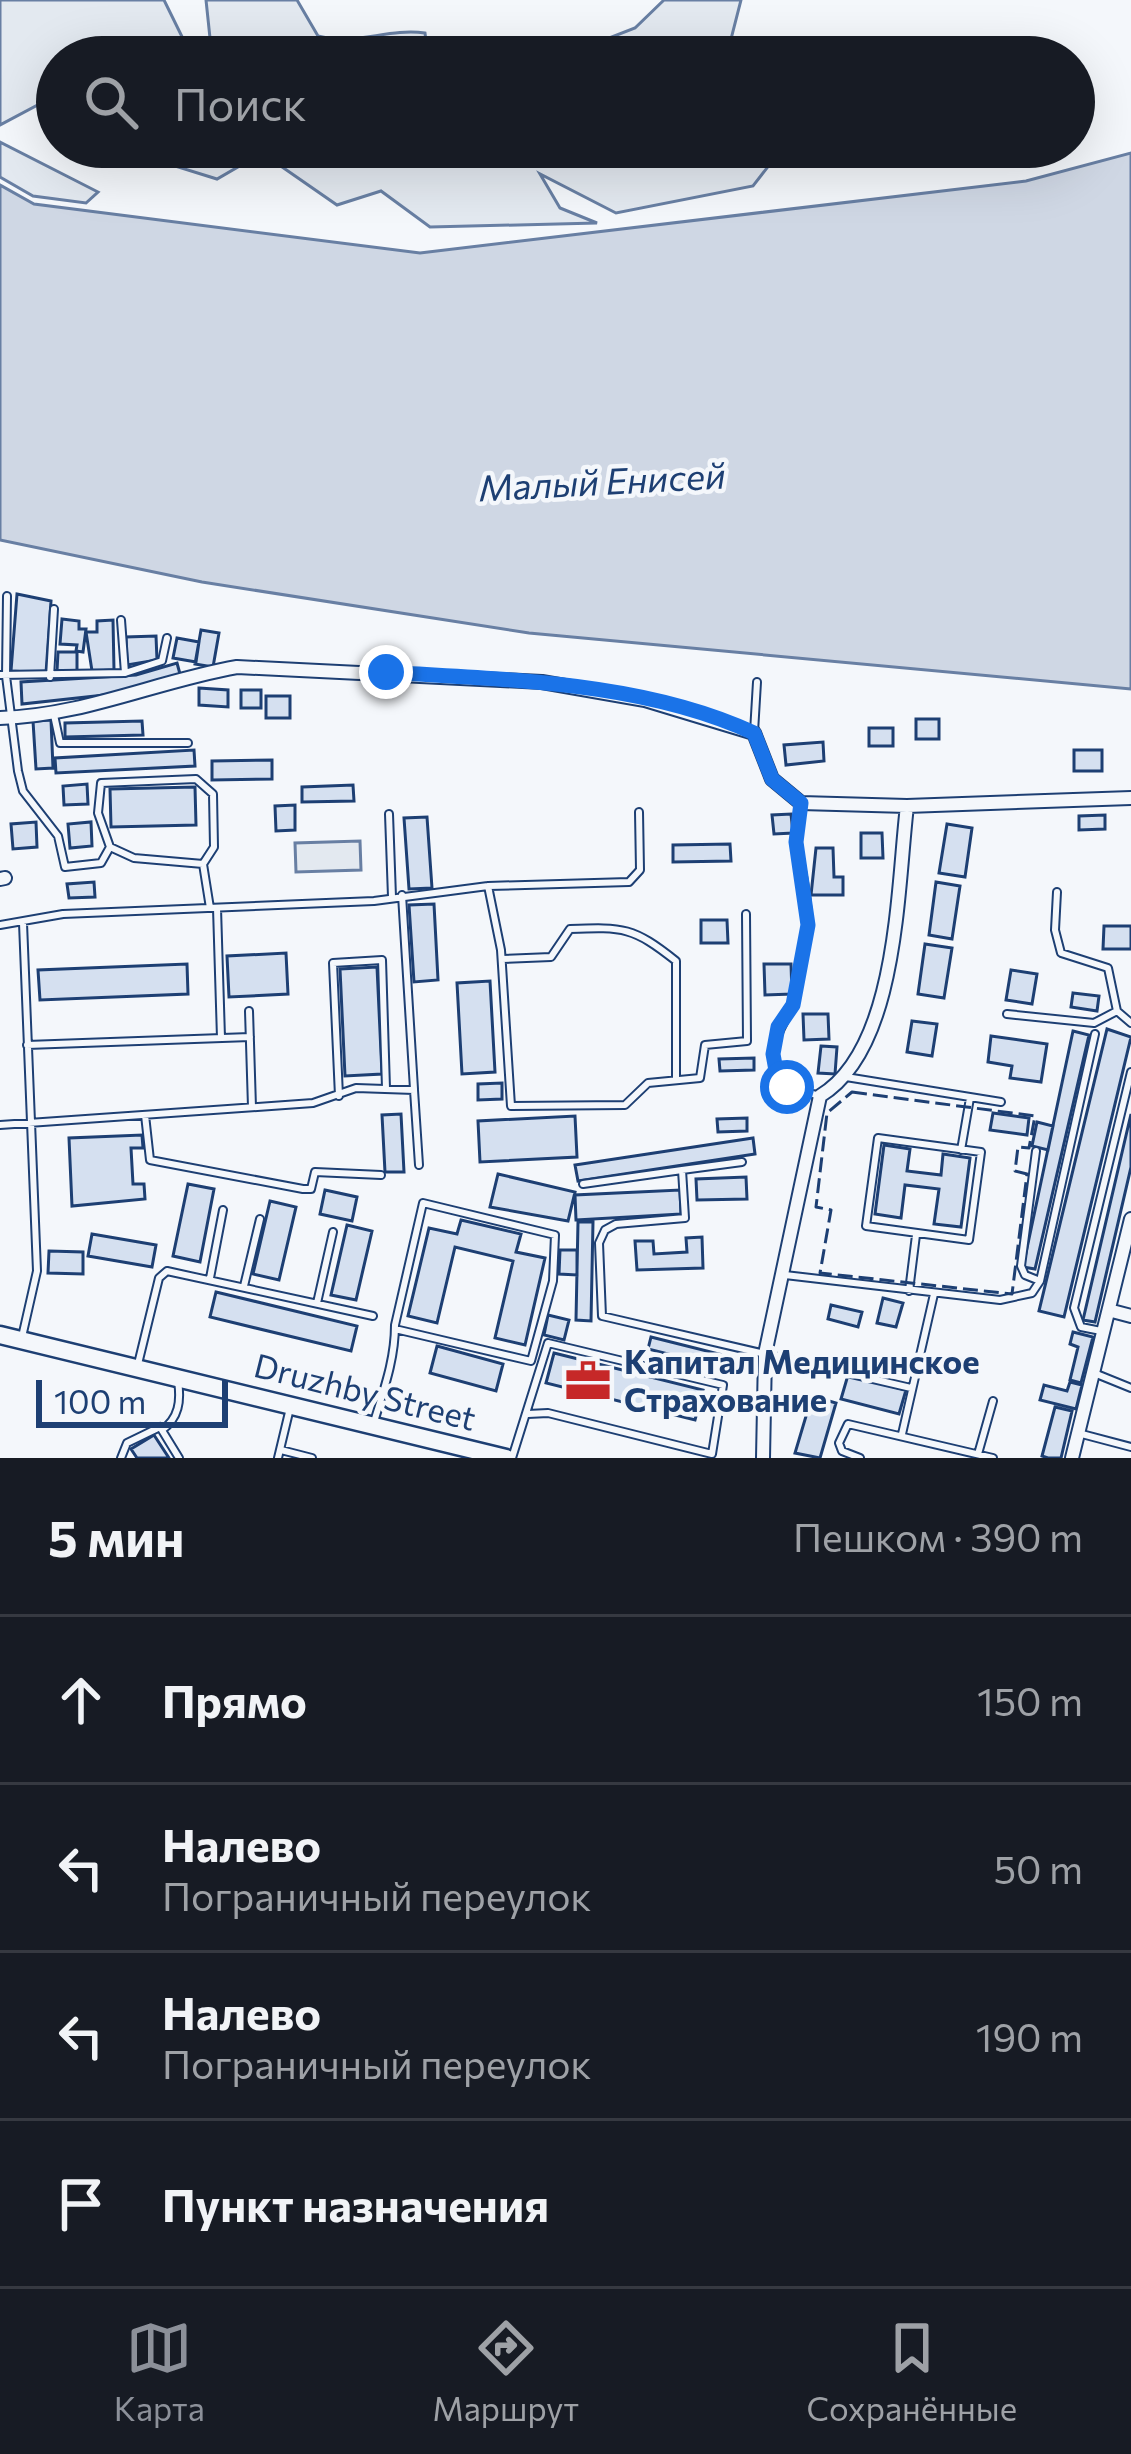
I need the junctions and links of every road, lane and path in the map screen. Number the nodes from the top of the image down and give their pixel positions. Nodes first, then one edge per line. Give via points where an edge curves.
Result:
1 (7, 596) dead end
2 (55, 609) dead end
3 (121, 620) dead end
4 (167, 638) dead end
5 (125, 673) junction
6 (3, 676) edge
7 (50, 677) junction
8 (757, 682) dead end
9 (54, 711) junction
10 (6, 717) edge
11 (754, 733) junction
12 (188, 743) dead end
13 (1131, 798) edge
14 (801, 803) junction
15 (908, 806) junction
16 (639, 812) dead end
17 (389, 814) dead end
18 (110, 847) junction
19 (203, 864) junction
20 (488, 886) junction
21 (1058, 892) dead end
22 (397, 896) junction
23 (214, 908) junction
24 (746, 914) dead end
25 (23, 923) junction
26 (0, 926) edge
27 (502, 959) junction
28 (1117, 1011) junction
29 (249, 1012) dead end
30 (1006, 1014) dead end
31 (1131, 1023) edge
32 (1095, 1034) dead end
33 (250, 1037) junction
34 (221, 1038) junction
35 (28, 1045) junction
36 (1131, 1072) edge
37 (846, 1077) junction
38 (676, 1080) junction
39 (386, 1088) junction
40 (414, 1090) junction
41 (339, 1096) junction
42 (820, 1096) junction
43 (970, 1098) junction
44 (1001, 1102) dead end
45 (252, 1108) junction
46 (145, 1115) junction
47 (32, 1123) junction
48 (0, 1125) edge
49 (962, 1150) junction
50 (1036, 1151) dead end
51 (742, 1162) dead end
52 (419, 1166) dead end
53 (682, 1170) junction
54 (381, 1175) dead end
55 (583, 1184) dead end
56 (224, 1210) dead end
57 (260, 1219) dead end
58 (1131, 1219) edge
59 (333, 1232) dead end
60 (916, 1233) junction
61 (785, 1275) junction
62 (210, 1278) junction
63 (1040, 1281) junction
64 (244, 1286) junction
65 (909, 1291) junction
66 (934, 1294) junction
67 (317, 1303) junction
68 (1112, 1311) junction
69 (373, 1316) dead end
70 (1131, 1316) edge
71 (395, 1329) junction
72 (1106, 1332) junction
73 (0, 1335) edge
74 (21, 1340) junction
75 (765, 1354) junction
76 (137, 1368) junction
77 (1094, 1373) junction
78 (178, 1378) junction
79 (911, 1388) junction
80 (1131, 1388) edge
81 (993, 1401) dead end
82 (291, 1405) junction
83 (528, 1414) junction
84 (373, 1425) junction
85 (162, 1430) junction
86 (1078, 1433) junction
87 (902, 1435) junction
88 (1131, 1447) edge
89 (457, 1452) edge
90 (279, 1454) edge
91 (978, 1454) junction
92 (121, 1458) edge
93 (178, 1458) edge
94 (312, 1458) edge
95 (509, 1458) edge
96 (763, 1458) edge
97 (860, 1458) edge
98 (993, 1458) edge
99 (1072, 1458) edge

1 - 6 lane
2 - 7 lane
3 - 5 lane
4 - 5 lane via 162,661
5 - 7 lane
6 - 7 lane
6 - 10 lane
8 - 11 lane
9 - 10 street
9 - 11 street via 191,675 278,666 542,682 644,700
9 - 12 lane via 60,743
10 - 18 lane via 23,791 58,836 65,867 101,863
11 - 14 street via 772,779
13 - 15 street
14 - 15 street
14 - 42 lane via 796,842 808,925 793,1005 773,1054 787,1087
15 - 37 street via 873,1028
16 - 20 lane via 634,880
17 - 22 lane
18 - 19 lane via 134,858
18 - 19 lane via 98,813 101,783 196,779 212,794 214,847
19 - 23 lane
20 - 22 lane
20 - 27 lane
21 - 28 lane via 1060,953 1108,968
22 - 23 lane
22 - 40 lane
23 - 25 lane
23 - 34 lane
24 - 38 lane via 747,1041 705,1045 700,1078
25 - 26 lane
25 - 35 lane
27 - 38 lane via 551,957 571,929 629,926 676,961
27 - 38 lane via 511,1106 625,1105 648,1082
28 - 30 lane via 1094,1023
28 - 31 lane
29 - 33 lane
32 - 63 lane
33 - 34 lane
33 - 45 lane
34 - 35 lane
35 - 47 lane
36 - 72 lane via 1074,1308 1081,1327
37 - 42 street
37 - 43 lane
39 - 40 lane
39 - 41 lane
39 - 41 lane via 382,960 333,963
40 - 52 lane
41 - 45 lane
42 - 61 street
43 - 44 lane
43 - 49 lane
45 - 46 lane
46 - 47 lane
46 - 54 lane via 151,1160 303,1189 311,1189 314,1172
47 - 48 lane
47 - 74 lane via 37,1271
49 - 60 lane via 981,1153 969,1240
49 - 60 lane via 878,1138 866,1226
50 - 63 lane via 1021,1266
51 - 53 lane
53 - 55 lane
53 - 75 lane via 685,1218 604,1230 602,1316
56 - 62 lane
57 - 64 lane
58 - 68 street
59 - 67 lane
60 - 65 lane
61 - 65 lane
61 - 75 street
62 - 64 lane
62 - 76 lane via 174,1270 159,1278
63 - 66 lane via 1018,1300
64 - 67 lane
65 - 66 lane
66 - 79 lane
67 - 69 lane
68 - 70 street
68 - 72 street
71 - 71 lane via 423,1203 555,1235 553,1281 531,1361
71 - 84 lane
72 - 77 street
73 - 74 main road, Druzhby Street
74 - 76 main road, Druzhby Street
75 - 79 lane
75 - 96 street
76 - 78 main road, Druzhby Street
77 - 80 lane
77 - 86 street
78 - 82 main road, Druzhby Street
78 - 85 lane via 180,1400
79 - 87 lane
81 - 91 lane
82 - 84 main road, Druzhby Street
82 - 90 lane
83 - 83 lane via 712,1454 723,1385 548,1343
83 - 95 lane
84 - 89 main road, Druzhby Street
85 - 92 lane via 147,1429
85 - 93 lane
86 - 88 lane
86 - 99 street
87 - 91 lane
87 - 97 lane via 848,1424 839,1443
89 - 95 main road, Druzhby Street
90 - 94 lane
91 - 98 lane

